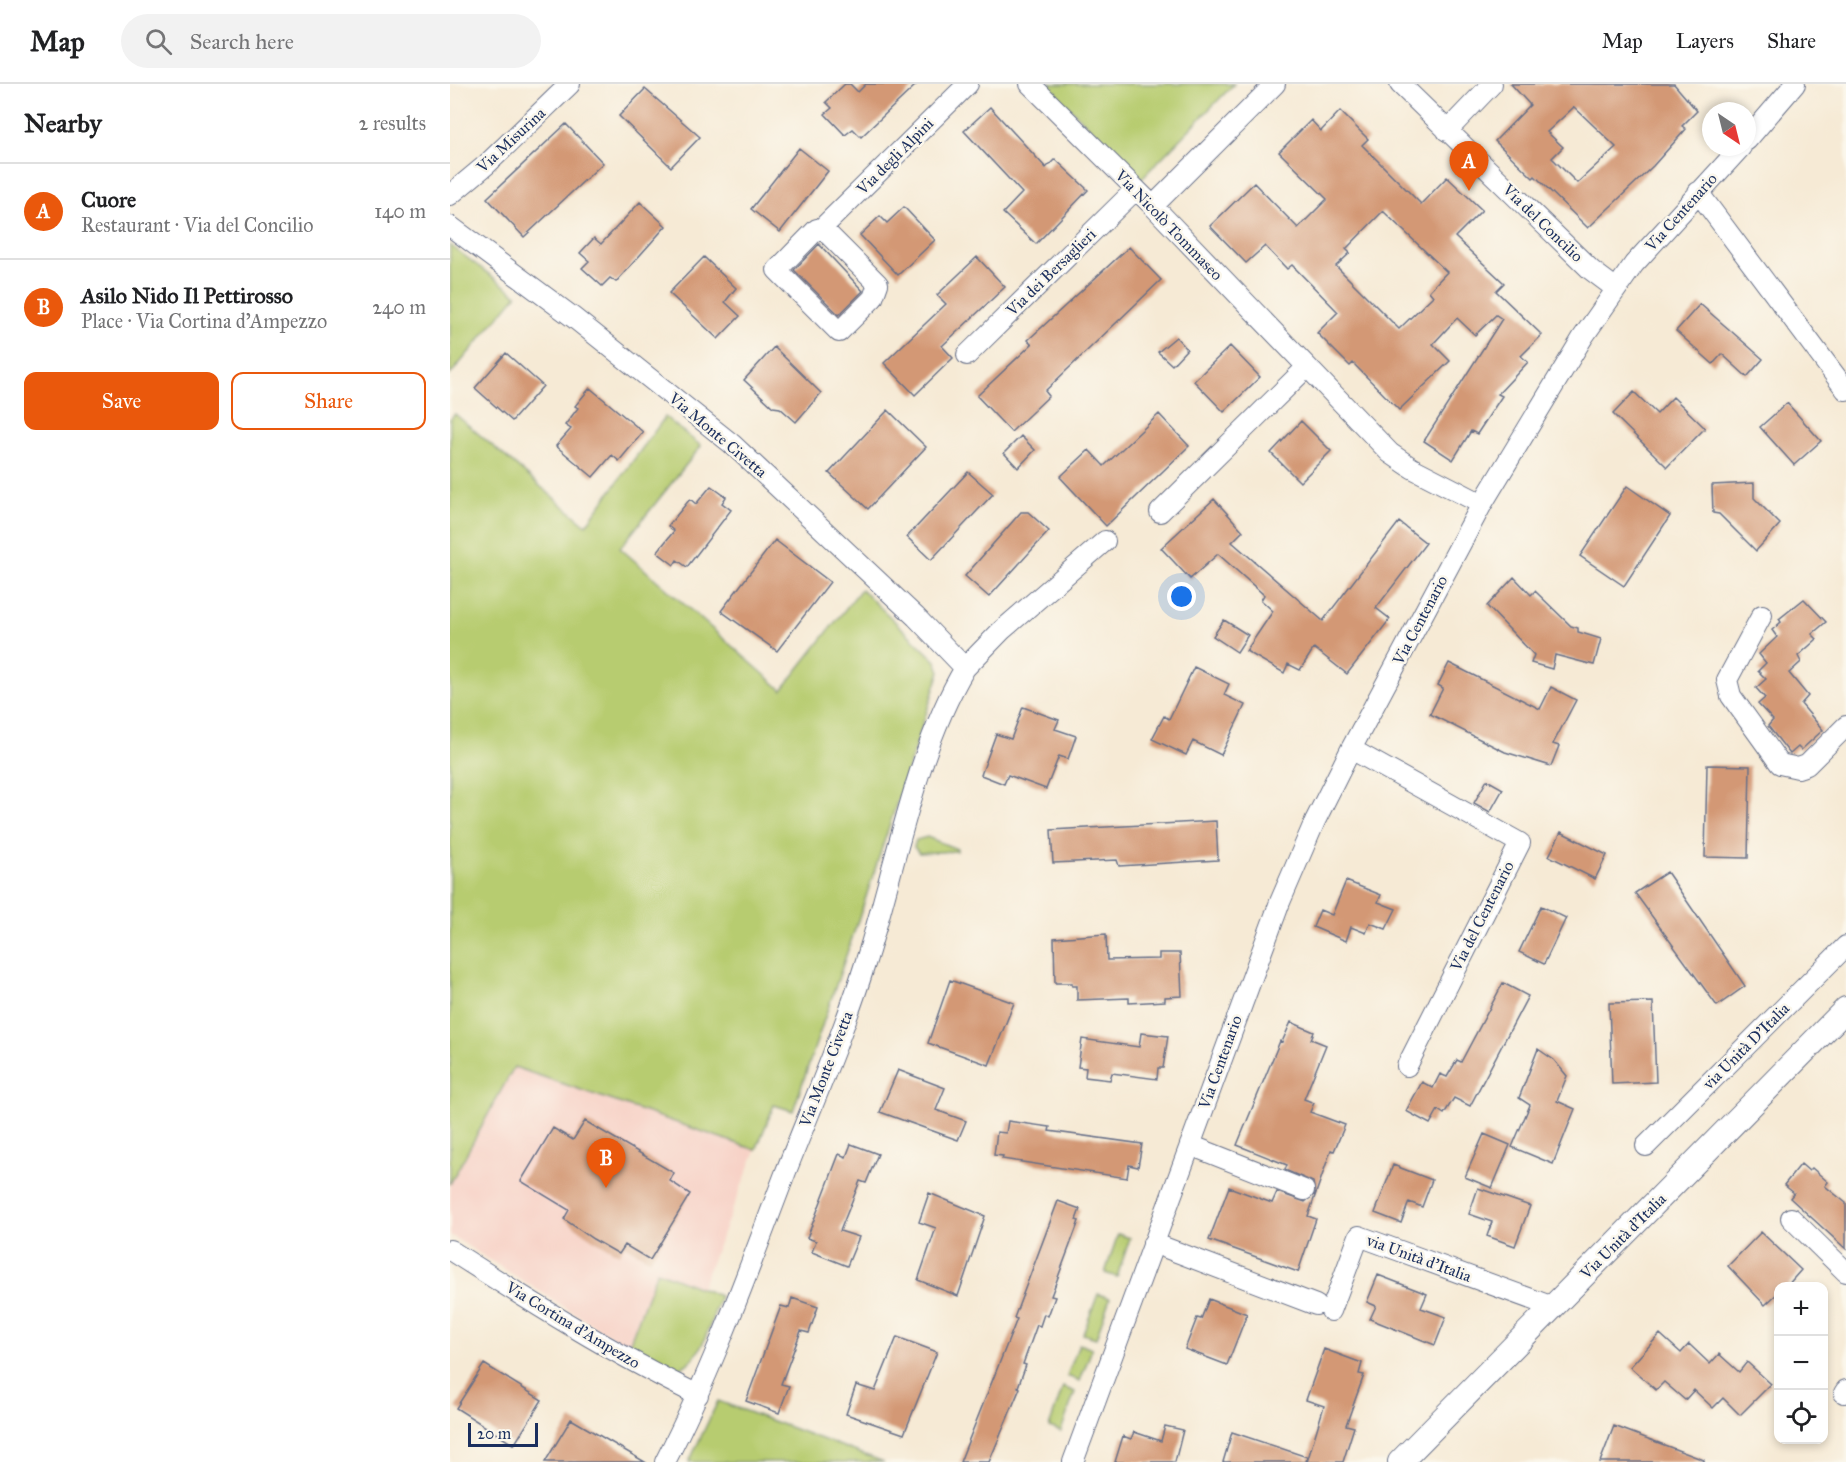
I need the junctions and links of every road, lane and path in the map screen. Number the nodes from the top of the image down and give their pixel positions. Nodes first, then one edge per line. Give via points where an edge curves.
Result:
1 (570, 84) edge
2 (968, 84) edge
3 (1030, 84) edge
4 (1275, 84) edge
5 (1400, 84) edge
6 (1492, 84) edge
7 (1795, 84) edge
8 (1756, 130) edge
9 (1447, 131) junction
10 (1732, 156) edge
11 (1136, 189) junction
12 (1698, 192) junction
13 (450, 195) edge
14 (1153, 206) junction
15 (450, 226) edge
16 (822, 228) junction
17 (1615, 288) junction
18 (967, 355) dead end
19 (1307, 367) junction
20 (1846, 390) edge
21 (1482, 504) junction
22 (1160, 512) dead end
23 (1105, 541) dead end
24 (1762, 615) dead end
25 (965, 668) junction
26 (1846, 726) edge
27 (1351, 749) junction
28 (1846, 946) edge
29 (1846, 1009) edge
30 (1407, 1066) dead end
31 (1190, 1144) junction
32 (1646, 1146) dead end
33 (1304, 1190) dead end
34 (1791, 1218) dead end
35 (1153, 1243) junction
36 (450, 1250) edge
37 (1846, 1272) edge
38 (1553, 1307) junction
39 (698, 1395) junction
40 (665, 1462) edge
41 (1073, 1462) edge
42 (1400, 1462) edge

1 - 13 street, Via Misurina
2 - 16 street, Via degli Alpini
3 - 11 street, Via Nicolò Tommaseo
4 - 14 street
5 - 9 street, Via del Concilio
6 - 9 street
7 - 8 street
9 - 17 street, Via del Concilio via 1591,270
10 - 12 street, Via Centenario
11 - 14 street, Via Nicolò Tommaseo
11 - 18 street, Via dei Bersaglieri
12 - 17 street, Via Centenario
12 - 20 street
14 - 19 street, Via Nicolò Tommaseo
15 - 25 street, Via Monte Civetta via 574,318 732,444 908,609
16 - 16 street, Via degli Alpini via 878,284 873,298 839,332 777,270
17 - 21 street, Via Centenario
19 - 21 street, Via Nicolò Tommaseo via 1390,453
19 - 22 street
21 - 27 street, Via Centenario
23 - 25 street, Via Monte Civetta via 1001,631
24 - 26 street via 1727,680 1731,696 1780,764 1798,768 1808,765
25 - 39 street, Via Monte Civetta via 946,700 907,817 864,969 838,1041 722,1343
27 - 30 street, Via del Centenario via 1520,843
27 - 31 street, Via Centenario via 1280,902
28 - 32 street, via Unità D'Italia
29 - 38 street, Via Unità d'Italia
31 - 33 street
31 - 35 street, Via Centenario
34 - 37 street
35 - 38 street, via Unità d'Italia via 1324,1308 1359,1236
35 - 41 street, Via Centenario
36 - 39 street, Via Cortina d'Ampezzo via 648,1371
38 - 42 street, Via Unità d'Italia
39 - 40 street, Via Monte Civetta

